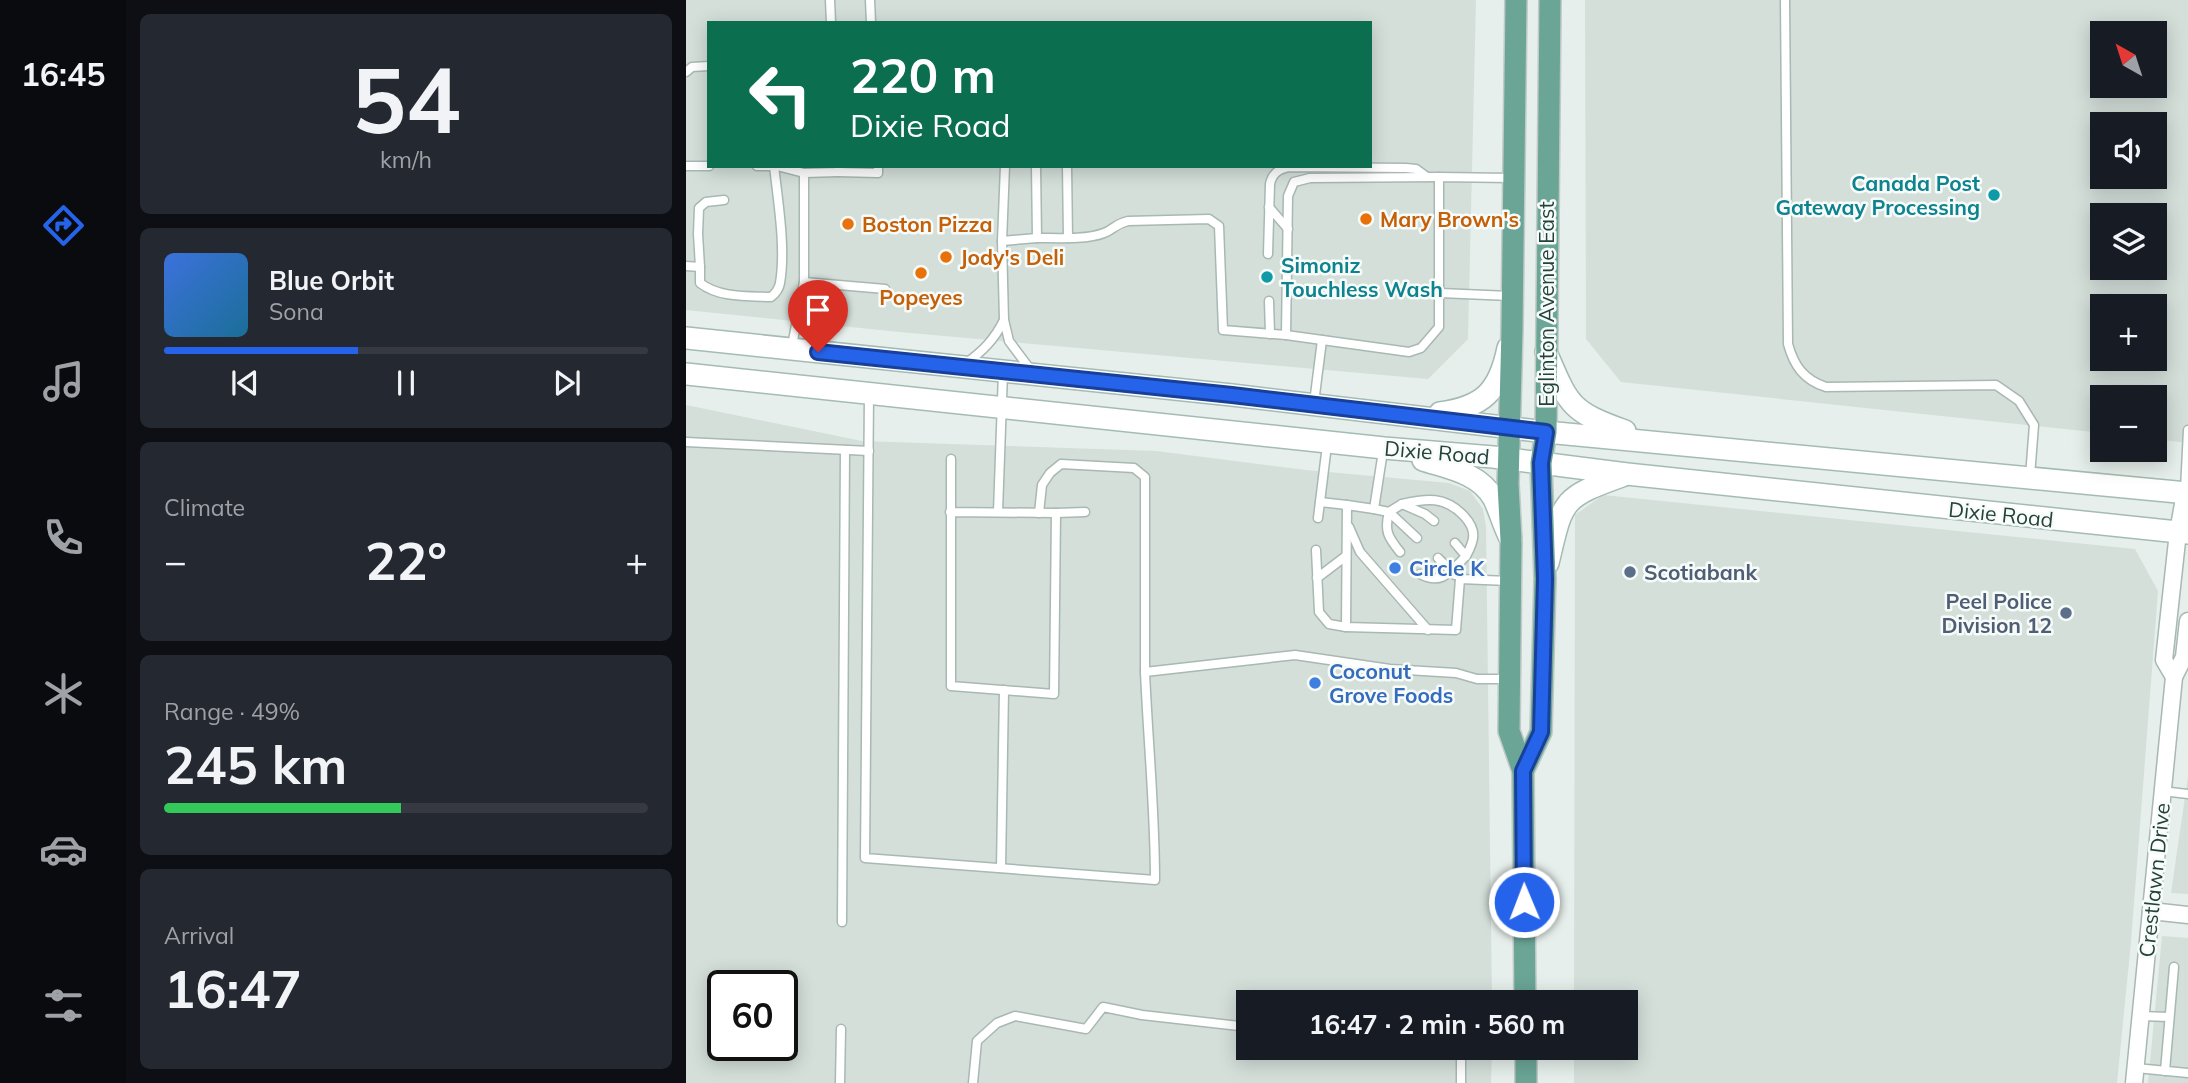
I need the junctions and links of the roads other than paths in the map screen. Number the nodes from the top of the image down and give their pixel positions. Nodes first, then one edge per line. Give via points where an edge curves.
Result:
1 (830, 0) edge
2 (870, 0) edge
3 (1516, 0) edge
4 (1550, 0) edge
5 (1786, 0) edge
6 (831, 21) edge
7 (871, 21) edge
8 (707, 66) edge
9 (686, 72) edge
10 (686, 166) edge
11 (707, 166) edge
12 (774, 168) edge
13 (783, 168) edge
14 (878, 168) edge
15 (1005, 168) edge
16 (1036, 168) edge
17 (1067, 168) edge
18 (838, 169) edge
19 (804, 173) junction
20 (1427, 177) junction
21 (1439, 177) junction
22 (1512, 178) junction
23 (724, 200) dead end
24 (1269, 207) junction
25 (1288, 229) junction
26 (1037, 238) junction
27 (1068, 238) junction
28 (1002, 241) junction
29 (1268, 254) dead end
30 (686, 266) edge
31 (700, 267) junction
32 (804, 282) junction
33 (885, 289) dead end
34 (1440, 293) junction
35 (1511, 296) junction
36 (1269, 301) dead end
37 (1004, 320) junction
38 (1512, 329) junction
39 (1270, 334) junction
40 (1286, 335) junction
41 (686, 338) edge
42 (1322, 340) junction
43 (792, 349) junction
44 (1545, 351) junction
45 (870, 358) junction
46 (961, 367) junction
47 (1003, 371) junction
48 (686, 374) edge
49 (1034, 374) junction
50 (869, 393) junction
51 (1232, 395) junction
52 (1001, 405) junction
53 (1314, 405) junction
54 (1419, 415) junction
55 (1509, 428) junction
56 (2188, 430) edge
57 (1228, 432) junction
58 (1546, 432) junction
59 (686, 442) edge
60 (1327, 442) junction
61 (1660, 443) junction
62 (1384, 448) junction
63 (845, 450) junction
64 (869, 451) junction
65 (951, 459) dead end
66 (1508, 459) junction
67 (1541, 463) junction
68 (1627, 474) junction
69 (2030, 477) junction
70 (2186, 493) edge
71 (1320, 502) junction
72 (1402, 504) junction
73 (1347, 505) junction
74 (1374, 509) junction
75 (1133, 511) dead end
76 (1145, 511) junction
77 (950, 512) junction
78 (998, 512) junction
79 (1085, 512) dead end
80 (1389, 512) junction
81 (1039, 513) junction
82 (1056, 513) junction
83 (1318, 518) dead end
84 (1348, 521) junction
85 (1434, 521) dead end
86 (2183, 533) edge
87 (1417, 538) dead end
88 (1511, 540) junction
89 (1455, 543) dead end
90 (1316, 550) dead end
91 (1400, 552) dead end
92 (1346, 556) junction
93 (1466, 556) junction
94 (1438, 558) dead end
95 (1452, 571) junction
96 (1420, 574) dead end
97 (1317, 578) junction
98 (1460, 579) junction
99 (1545, 579) junction
100 (1510, 581) junction
101 (2188, 621) edge
102 (1346, 627) junction
103 (1428, 630) junction
104 (1145, 672) junction
105 (2174, 677) junction
106 (1510, 679) junction
107 (1004, 690) junction
108 (1523, 771) junction
109 (2162, 791) junction
110 (2188, 794) edge
111 (1000, 868) junction
112 (2151, 911) junction
113 (2188, 915) edge
114 (842, 922) dead end
115 (2174, 967) dead end
116 (1525, 990) edge
117 (2141, 1016) junction
118 (2169, 1017) junction
119 (1236, 1026) edge
120 (841, 1029) dead end
121 (1461, 1060) edge
122 (1526, 1060) edge
123 (2165, 1071) junction
124 (2188, 1073) edge
125 (2135, 1076) edge
126 (840, 1083) edge
127 (973, 1083) edge
128 (1461, 1083) edge
129 (1526, 1083) edge

1 - 6 lane
2 - 7 lane
3 - 22 main road, Eglinton Avenue East
4 - 44 main road, Eglinton Avenue East
5 - 69 lane via 1788,344 1793,360 1811,382 1826,387 1996,385 2019,401 2034,425
8 - 9 lane
10 - 11 lane
12 - 31 lane via 781,243 776,292 771,297 709,290 700,283
13 - 19 lane
14 - 18 lane via 878,173
15 - 28 lane
16 - 26 lane
17 - 27 lane
18 - 19 lane
19 - 32 lane
20 - 21 lane
20 - 24 lane via 1406,168 1284,168 1270,180
20 - 25 lane via 1298,180 1289,192
21 - 22 lane
21 - 34 lane
22 - 35 main road, Eglinton Avenue East
23 - 31 lane via 706,202 699,208
24 - 25 lane
24 - 29 lane
25 - 40 lane
26 - 27 lane
26 - 28 lane
27 - 39 lane via 1107,232 1128,221 1214,221 1219,226 1223,330
28 - 37 lane
30 - 31 lane
32 - 33 lane
32 - 43 lane
34 - 35 lane
34 - 42 lane via 1439,327 1415,352
35 - 38 main road, Eglinton Avenue East
36 - 39 lane
37 - 46 lane via 983,351
37 - 49 lane via 1009,341
38 - 54 main road via 1505,365 1487,396 1460,410
38 - 55 main road, Eglinton Avenue East
39 - 40 lane
40 - 42 lane
41 - 43 main road, Dixie Road
42 - 53 lane
43 - 45 main road, Dixie Road
44 - 58 main road, Eglinton Avenue East
44 - 61 main road via 1564,393 1590,419
45 - 46 main road, Dixie Road
45 - 50 main road
46 - 47 main road, Dixie Road
47 - 49 main road, Dixie Road
47 - 52 lane
48 - 50 main road, Dixie Road
49 - 51 main road, Dixie Road
50 - 52 main road, Dixie Road
50 - 64 lane
51 - 53 main road, Dixie Road
51 - 57 main road
52 - 57 main road, Dixie Road
52 - 78 lane
53 - 54 main road, Dixie Road
54 - 55 main road, Dixie Road
55 - 58 main road, Dixie Road
55 - 66 main road, Eglinton Avenue East
56 - 70 lane
57 - 60 main road, Dixie Road
58 - 61 main road, Dixie Road
58 - 67 main road, Eglinton Avenue East
59 - 63 lane
60 - 62 main road, Dixie Road
60 - 71 lane
61 - 69 main road, Dixie Road
62 - 66 main road, Dixie Road
62 - 74 lane
62 - 88 main road via 1471,476 1485,486
63 - 64 lane
63 - 114 lane
64 - 111 lane via 865,858
65 - 77 lane
66 - 67 main road, Dixie Road
66 - 88 main road, Eglinton Avenue East
67 - 68 main road, Dixie Road
67 - 99 main road, Eglinton Avenue East
68 - 86 main road, Dixie Road
68 - 99 main road via 1576,495 1566,505
69 - 70 main road, Dixie Road
70 - 86 street, Crestlawn Drive
71 - 73 lane
71 - 83 lane
72 - 80 lane
72 - 85 lane
72 - 93 lane via 1436,500 1455,507 1475,533
73 - 74 lane
73 - 84 lane
74 - 80 lane
75 - 76 lane
76 - 81 lane via 1144,477 1134,468 1061,464 1049,472 1042,485
76 - 104 lane
77 - 78 lane
77 - 107 lane via 950,686
78 - 81 lane
79 - 82 lane
80 - 87 lane
80 - 91 lane via 1386,535
81 - 82 lane
82 - 107 lane via 1054,694
84 - 92 lane
84 - 103 lane via 1360,552
86 - 105 street, Crestlawn Drive via 2164,660
88 - 100 main road, Eglinton Avenue East
89 - 93 lane
90 - 97 lane
92 - 97 lane
92 - 102 lane
93 - 95 lane
94 - 95 lane
95 - 96 lane via 1431,580
95 - 98 lane
97 - 102 lane via 1319,612 1329,624
98 - 100 lane
98 - 103 lane via 1456,630
99 - 108 main road, Eglinton Avenue East via 1541,732
100 - 106 main road, Eglinton Avenue East
101 - 105 street, Crestlawn Drive via 2184,657
102 - 103 lane
104 - 106 lane via 1295,655 1477,679
104 - 111 lane via 1155,880
105 - 109 street, Crestlawn Drive
106 - 108 main road, Eglinton Avenue East via 1509,731
107 - 111 lane
108 - 116 main road, Eglinton Avenue East
109 - 110 lane
109 - 112 street, Crestlawn Drive
112 - 113 street
112 - 117 street, Crestlawn Drive
115 - 118 lane
117 - 118 lane
117 - 125 street, Crestlawn Drive
118 - 123 lane
119 - 127 lane via 1103,1007 1086,1029 1015,1016 997,1023 977,1041
120 - 126 lane
121 - 128 lane
122 - 129 main road
123 - 124 lane
123 - 125 lane

